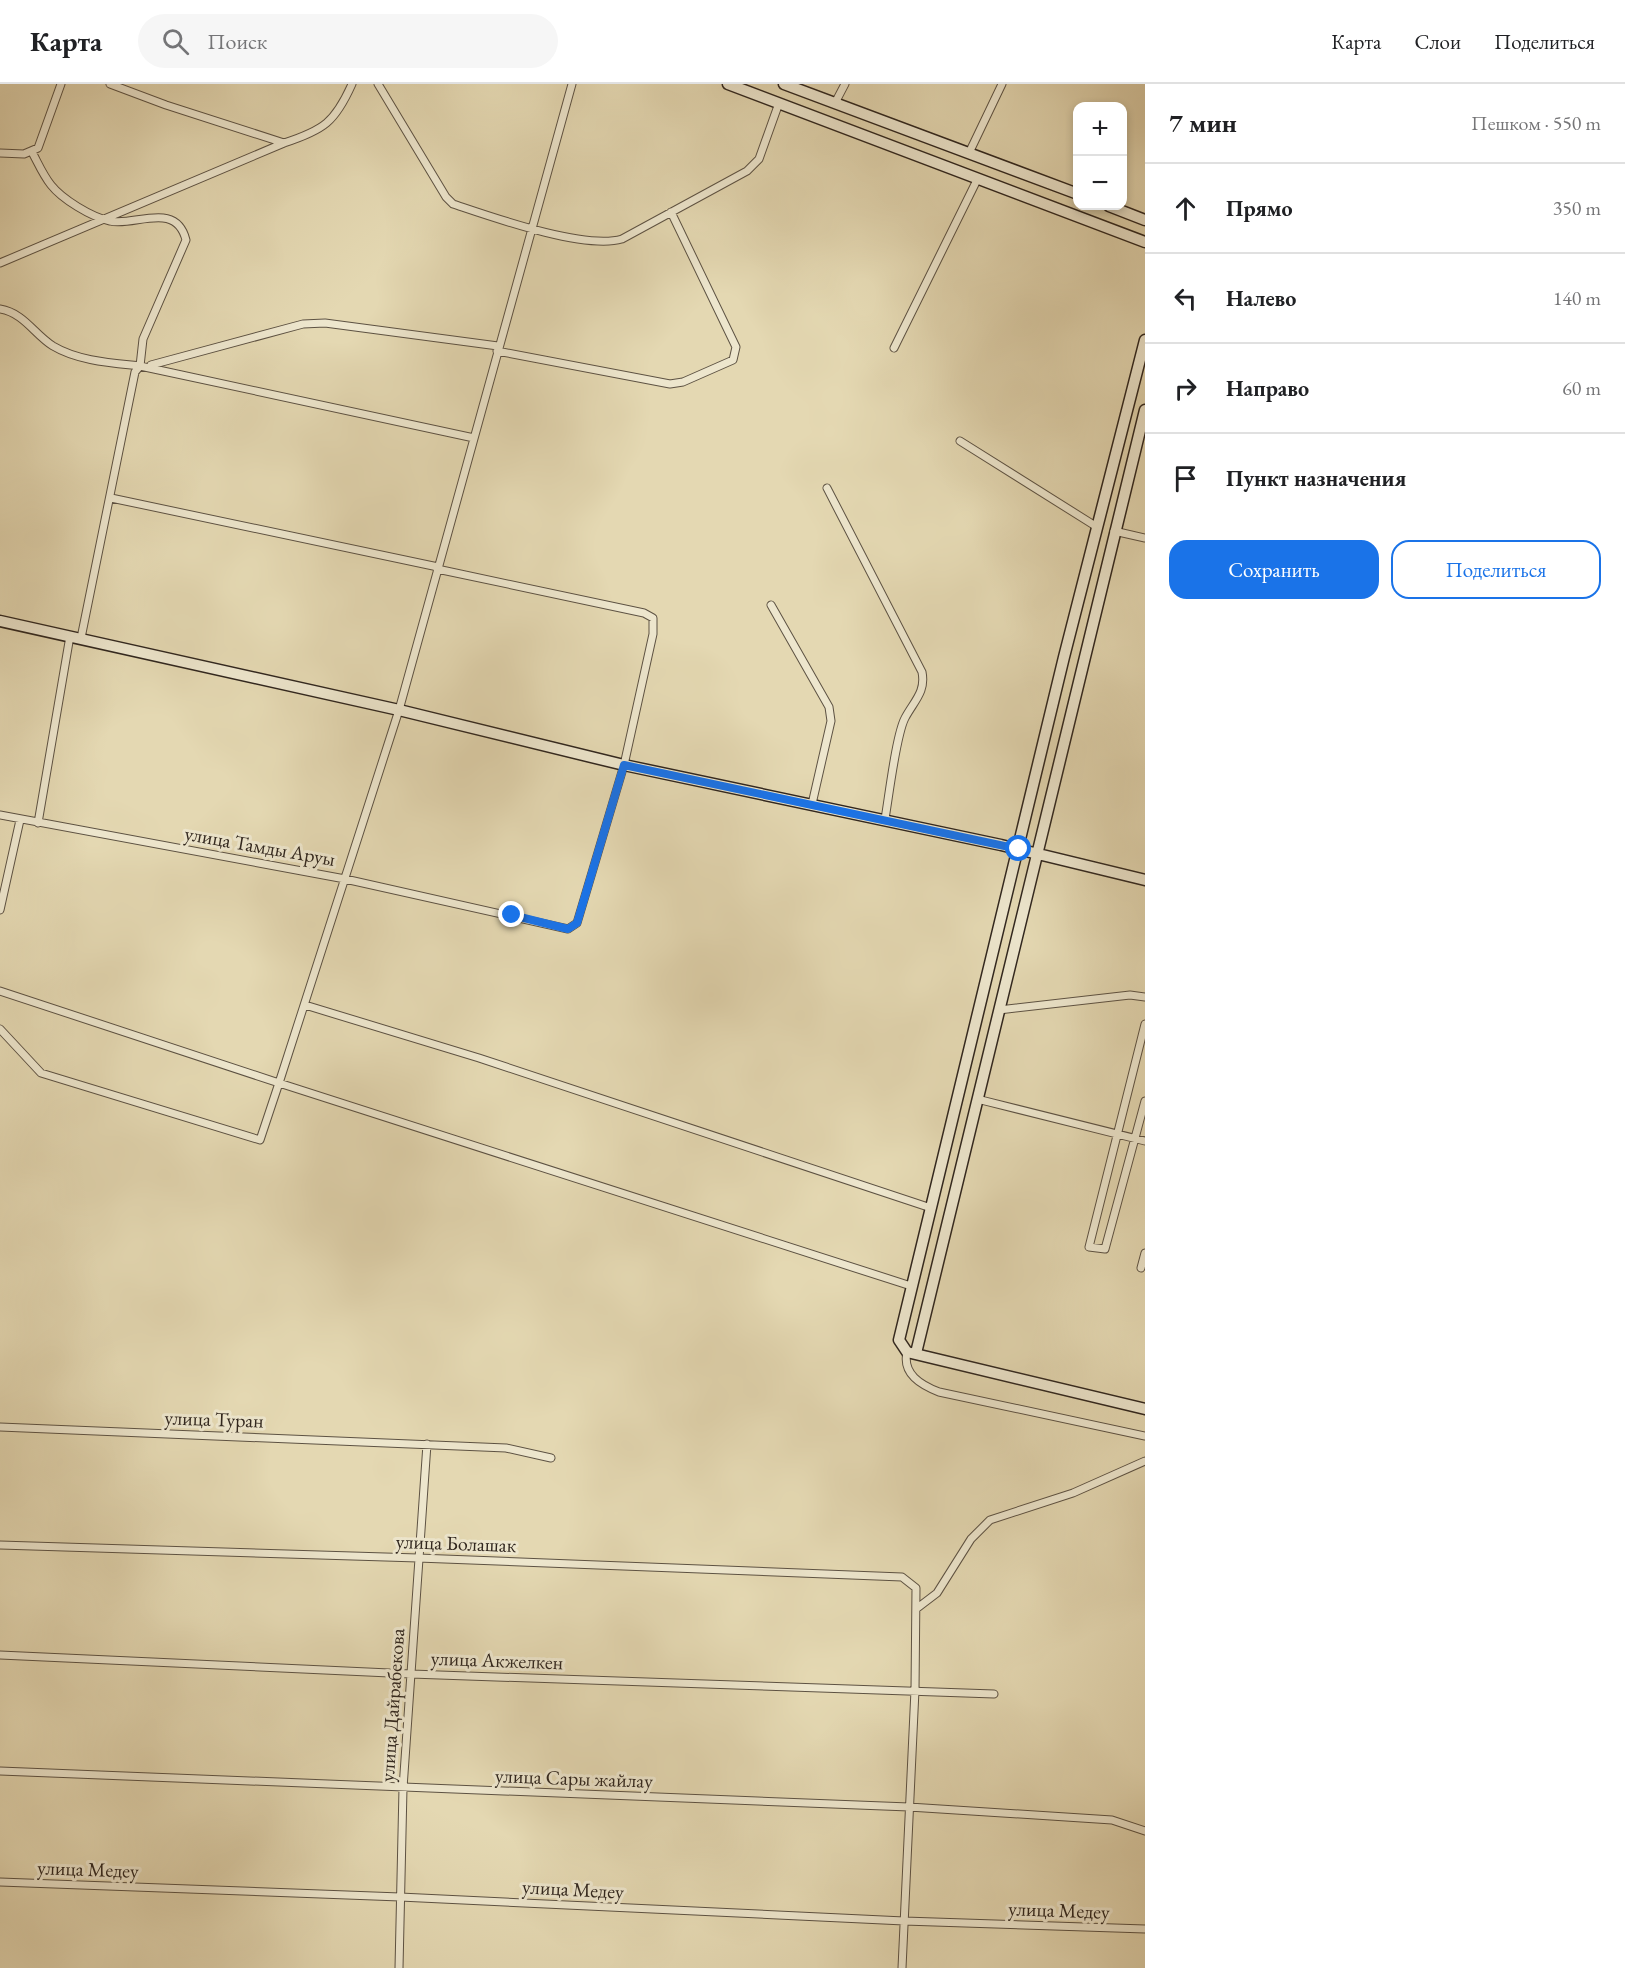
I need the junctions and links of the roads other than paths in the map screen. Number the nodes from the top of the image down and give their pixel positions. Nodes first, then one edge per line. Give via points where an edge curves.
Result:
1 (61, 84) edge
2 (110, 84) edge
3 (351, 84) edge
4 (378, 84) edge
5 (572, 84) edge
6 (728, 84) edge
7 (784, 84) edge
8 (845, 84) edge
9 (1002, 84) edge
10 (779, 103) junction
11 (835, 103) junction
12 (284, 143) junction
13 (32, 152) junction
14 (0, 153) edge
15 (969, 153) junction
16 (978, 178) junction
17 (1073, 192) edge
18 (1120, 210) edge
19 (671, 212) junction
20 (1145, 218) edge
21 (104, 219) junction
22 (531, 229) junction
23 (1140, 240) edge
24 (1145, 247) edge
25 (0, 263) edge
26 (0, 309) edge
27 (1145, 340) edge
28 (497, 348) junction
29 (894, 348) dead end
30 (144, 366) junction
31 (1145, 410) edge
32 (474, 438) junction
33 (960, 441) dead end
34 (827, 488) dead end
35 (111, 498) junction
36 (1096, 527) junction
37 (1114, 531) junction
38 (1145, 538) edge
39 (438, 568) junction
40 (771, 605) dead end
41 (0, 621) edge
42 (75, 637) junction
43 (399, 710) junction
44 (624, 765) junction
45 (812, 804) junction
46 (0, 815) edge
47 (885, 819) junction
48 (20, 820) junction
49 (38, 823) junction
50 (1023, 831) junction
51 (1001, 844) junction
52 (1019, 849) junction
53 (1038, 853) junction
54 (1015, 865) junction
55 (345, 879) junction
56 (1145, 880) edge
57 (0, 910) edge
58 (0, 990) edge
59 (1145, 997) edge
60 (305, 1005) junction
61 (999, 1010) junction
62 (1145, 1024) edge
63 (0, 1029) edge
64 (279, 1083) junction
65 (977, 1099) junction
66 (1145, 1101) edge
67 (1118, 1134) junction
68 (1136, 1139) junction
69 (1145, 1141) edge
70 (931, 1208) junction
71 (1145, 1253) edge
72 (1141, 1268) dead end
73 (911, 1286) junction
74 (912, 1352) junction
75 (1145, 1409) edge
76 (0, 1427) edge
77 (1145, 1436) edge
78 (427, 1444) junction
79 (551, 1458) dead end
80 (1145, 1461) edge
81 (0, 1545) edge
82 (418, 1558) junction
83 (916, 1609) junction
84 (0, 1655) edge
85 (411, 1674) junction
86 (915, 1690) junction
87 (994, 1694) dead end
88 (0, 1772) edge
89 (402, 1788) junction
90 (909, 1807) junction
91 (1145, 1831) edge
92 (0, 1882) edge
93 (400, 1897) junction
94 (904, 1921) junction
95 (1145, 1929) edge
96 (399, 1968) edge
97 (902, 1968) edge

1 - 13 street via 38,148
2 - 12 street
3 - 12 street via 341,109 330,123
4 - 22 street via 453,204
5 - 22 street
6 - 10 street
7 - 11 street
8 - 11 street
9 - 15 street
10 - 16 street
10 - 19 street via 754,165
11 - 15 street
12 - 21 street
13 - 14 street
13 - 21 street via 51,186
15 - 17 street
16 - 23 street
16 - 29 street
18 - 20 street
19 - 22 street via 614,242
19 - 28 street via 736,347 733,360 670,384
21 - 25 street
21 - 30 street via 169,219 184,231 186,240 143,339
22 - 28 street
23 - 24 street
26 - 30 street via 15,313 68,353
27 - 36 street
28 - 30 street via 325,323 303,324
28 - 32 street
30 - 32 street
30 - 35 street via 135,372
31 - 37 street
32 - 39 street
33 - 36 street
34 - 47 street via 923,680 923,690 903,720
35 - 39 street
35 - 42 street
36 - 50 street
37 - 38 street
37 - 53 street
39 - 43 street
39 - 44 street, улица Тамды Аруы via 653,618
40 - 45 street via 829,707 831,721
41 - 42 street
42 - 43 street
42 - 49 street
43 - 44 street
43 - 55 street
44 - 45 street
44 - 55 street, улица Тамды Аруы via 577,923 568,929
45 - 47 street
46 - 48 street, улица Тамды Аруы
47 - 51 street
48 - 49 street, улица Тамды Аруы
48 - 57 street
49 - 55 street, улица Тамды Аруы
50 - 51 street via 1012,842
50 - 52 street
51 - 52 street
51 - 54 street via 1008,849
52 - 53 street
52 - 54 street
53 - 56 street
53 - 61 street
54 - 70 street
55 - 60 street
58 - 64 street
59 - 61 street via 1130,995
60 - 64 street
60 - 70 street via 479,1058
61 - 65 street
62 - 67 street
63 - 64 street via 41,1073 260,1140
64 - 73 street
65 - 67 street
65 - 74 street
66 - 68 street
67 - 68 street
67 - 68 street via 1089,1247 1105,1249
68 - 69 street
70 - 73 street
71 - 72 street
73 - 74 street via 898,1340
74 - 75 street
74 - 77 street via 909,1370 917,1383 939,1392
76 - 78 street, улица Туран
78 - 79 street, улица Туран via 506,1448
78 - 82 street, улица Дайрабекова
80 - 83 street via 1073,1493 990,1520 971,1539 937,1593
81 - 82 street, улица Болашак
82 - 83 street, улица Болашак via 902,1577 916,1588
82 - 85 street, улица Дайрабекова
83 - 86 street
84 - 85 street, улица Акжелкен
85 - 86 street, улица Акжелкен
85 - 89 street, улица Дайрабекова
86 - 87 street, улица Акжелкен
86 - 90 street
88 - 89 street, улица Сары жайлау
89 - 90 street, улица Сары жайлау
89 - 93 street, улица Дайрабекова
90 - 91 street, улица Сары жайлау via 1112,1820
90 - 94 street
92 - 93 street, улица Медеу
93 - 94 street, улица Медеу
93 - 96 street, улица Дайрабекова
94 - 95 street, улица Медеу
94 - 97 street

